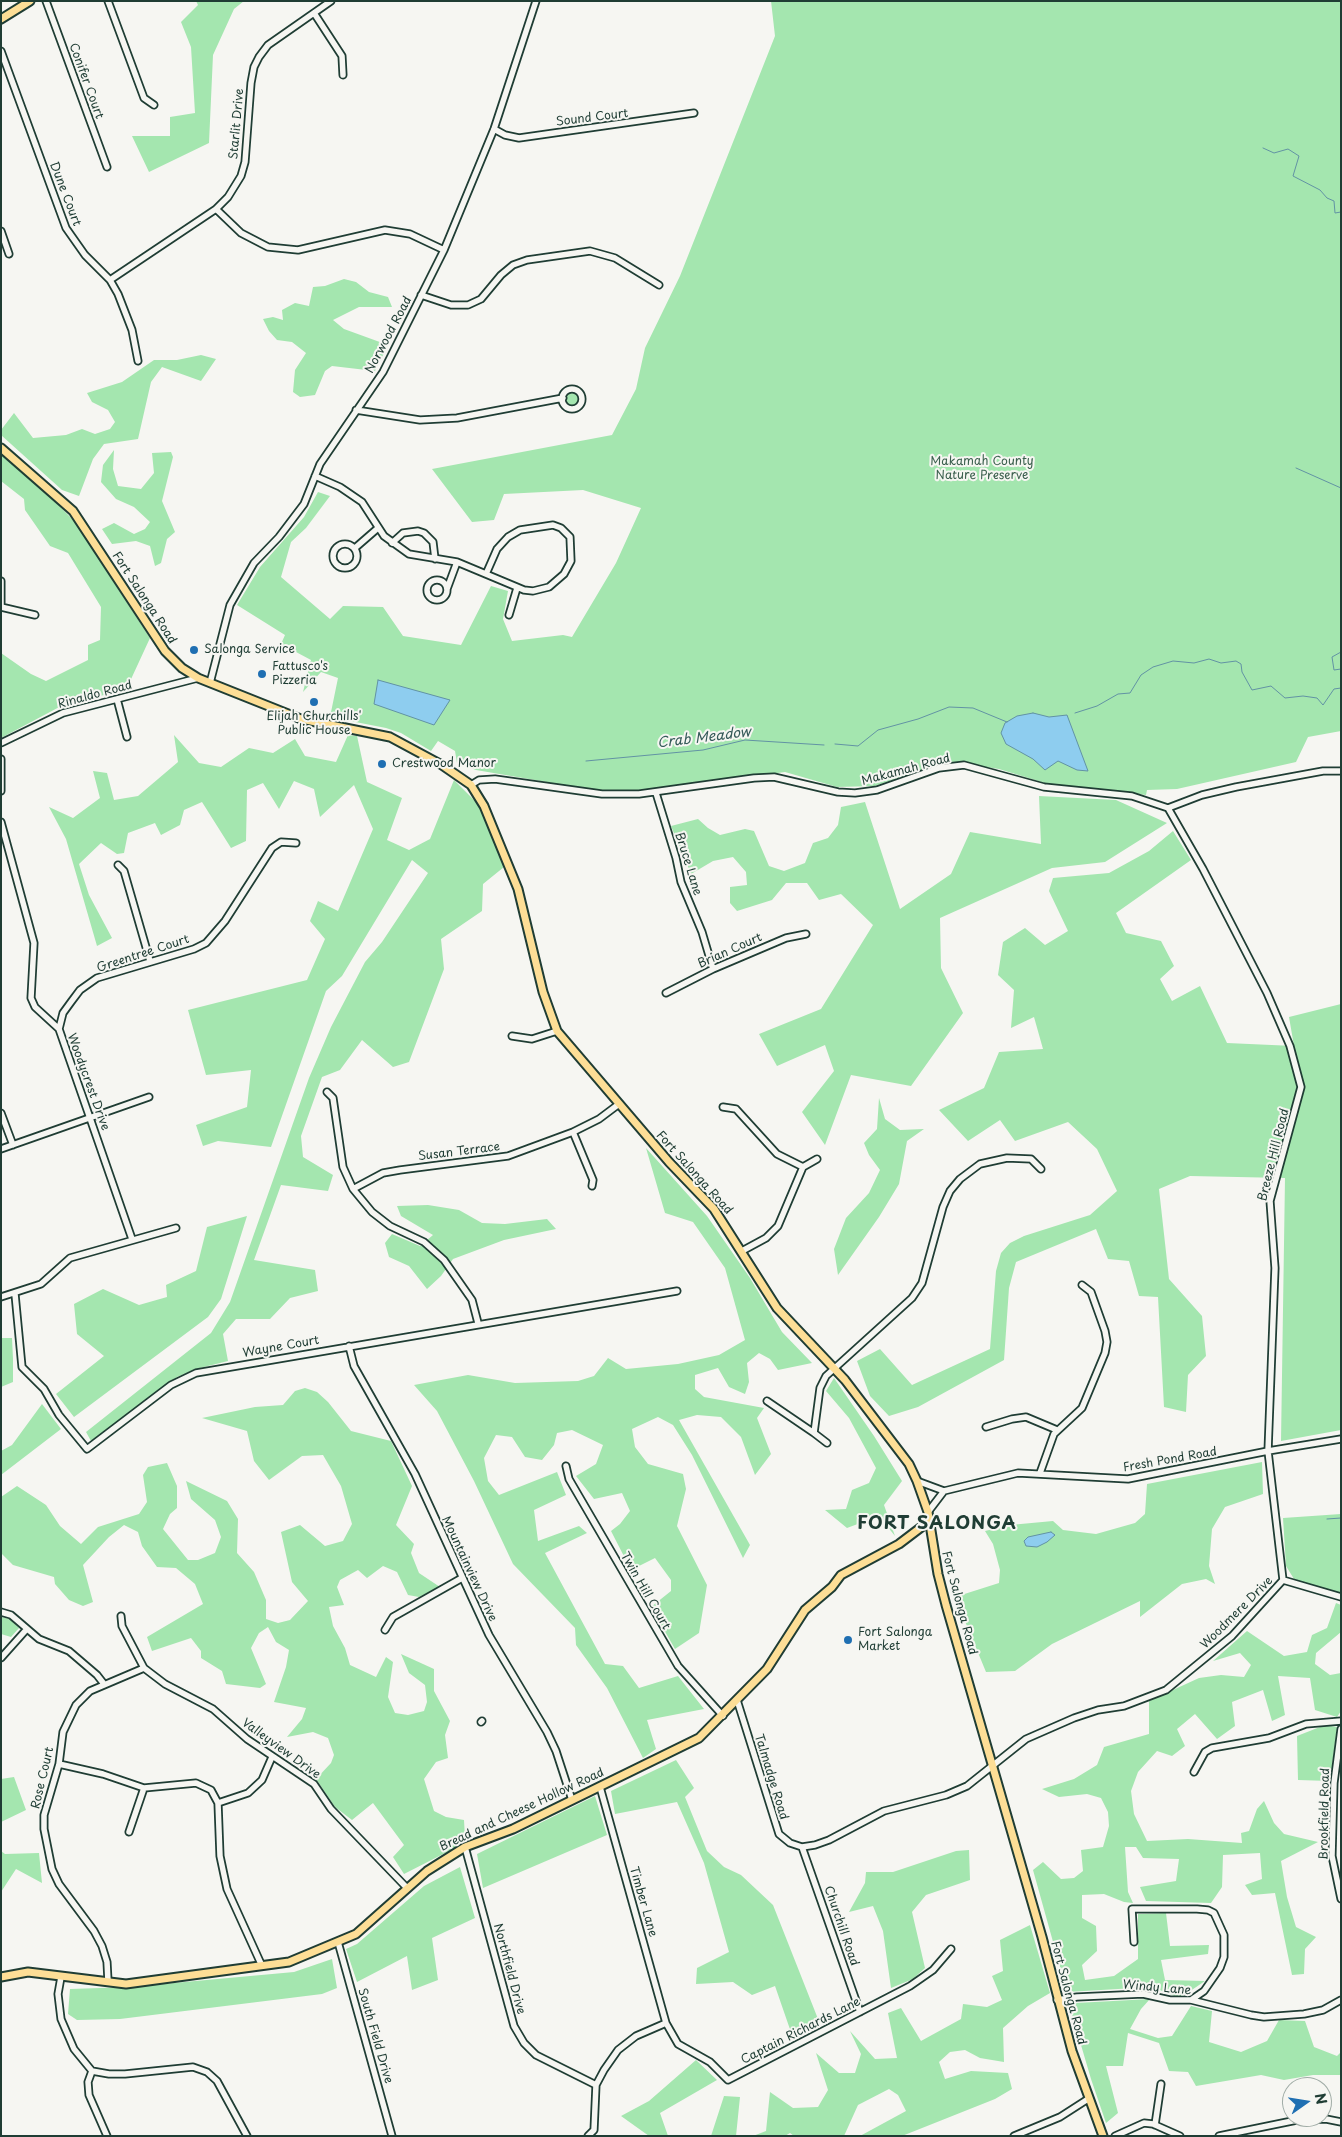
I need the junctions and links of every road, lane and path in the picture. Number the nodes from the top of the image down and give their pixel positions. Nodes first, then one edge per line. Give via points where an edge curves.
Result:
1 (30, 1) edge
2 (46, 1) edge
3 (108, 1) edge
4 (331, 1) edge
5 (536, 1) edge
6 (314, 13) junction
7 (1, 19) edge
8 (1, 51) edge
9 (343, 75) dead end
10 (154, 105) dead end
11 (694, 113) dead end
12 (494, 129) junction
13 (107, 167) dead end
14 (216, 209) junction
15 (1, 231) edge
16 (444, 250) junction
17 (9, 254) dead end
18 (110, 280) junction
19 (659, 284) dead end
20 (421, 295) junction
21 (138, 361) dead end
22 (563, 398) dead end
23 (356, 410) junction
24 (1, 448) edge
25 (315, 476) junction
26 (378, 528) junction
27 (392, 543) junction
28 (355, 548) junction
29 (435, 559) junction
30 (457, 562) junction
31 (486, 574) junction
32 (1, 581) edge
33 (517, 588) junction
34 (447, 589) dead end
35 (1, 606) edge
36 (35, 615) dead end
37 (509, 615) dead end
38 (198, 678) junction
39 (210, 683) junction
40 (116, 699) junction
41 (127, 738) dead end
42 (1, 743) edge
43 (1, 759) edge
44 (1341, 771) edge
45 (471, 785) junction
46 (1, 792) edge
47 (656, 793) junction
48 (1168, 808) junction
49 (1, 822) edge
50 (296, 843) dead end
51 (118, 864) dead end
52 (806, 934) dead end
53 (150, 961) junction
54 (713, 969) junction
55 (666, 994) dead end
56 (59, 1029) junction
57 (557, 1031) junction
58 (512, 1036) dead end
59 (327, 1092) dead end
60 (149, 1097) dead end
61 (619, 1104) junction
62 (723, 1107) dead end
63 (1, 1113) edge
64 (90, 1117) junction
65 (573, 1132) junction
66 (13, 1145) junction
67 (1, 1149) edge
68 (817, 1159) dead end
69 (803, 1167) junction
70 (1041, 1169) dead end
71 (592, 1186) dead end
72 (353, 1189) junction
73 (176, 1228) dead end
74 (132, 1239) junction
75 (742, 1251) junction
76 (1082, 1285) dead end
77 (677, 1291) dead end
78 (15, 1294) junction
79 (1, 1297) edge
80 (478, 1323) junction
81 (349, 1346) junction
82 (834, 1367) junction
83 (767, 1401) dead end
84 (986, 1427) dead end
85 (1058, 1430) junction
86 (814, 1433) junction
87 (1341, 1439) edge
88 (827, 1443) dead end
89 (1268, 1451) junction
90 (566, 1466) dead end
91 (1040, 1473) junction
92 (917, 1481) junction
93 (944, 1491) junction
94 (928, 1512) junction
95 (928, 1522) junction
96 (462, 1578) junction
97 (1283, 1580) junction
98 (1341, 1597) edge
99 (1, 1612) edge
100 (121, 1616) dead end
101 (26, 1630) junction
102 (385, 1630) dead end
103 (1, 1658) edge
104 (144, 1668) junction
105 (104, 1684) junction
106 (737, 1700) junction
107 (723, 1716) junction
108 (1341, 1721) edge
109 (1341, 1729) edge
110 (272, 1757) junction
111 (58, 1764) junction
112 (994, 1766) junction
113 (1194, 1772) dead end
114 (600, 1787) junction
115 (144, 1788) junction
116 (572, 1800) junction
117 (218, 1803) junction
118 (129, 1832) dead end
119 (464, 1847) junction
120 (802, 1847) junction
121 (407, 1888) junction
122 (1341, 1899) edge
123 (338, 1942) junction
124 (1134, 1942) dead end
125 (951, 1949) dead end
126 (262, 1966) junction
127 (1, 1977) edge
128 (61, 1977) junction
129 (108, 1981) junction
130 (1058, 2000) junction
131 (1192, 2000) junction
132 (1341, 2000) edge
133 (860, 2012) junction
134 (666, 2023) junction
135 (92, 2071) junction
136 (596, 2084) junction
137 (1161, 2084) dead end
138 (1088, 2099) junction
139 (1341, 2122) edge
140 (1155, 2125) junction
141 (108, 2136) edge
142 (247, 2136) edge
143 (392, 2136) edge
144 (588, 2136) edge
145 (1014, 2136) edge
146 (1103, 2136) edge
147 (1115, 2136) edge
148 (1180, 2136) edge
149 (1219, 2136) edge

1 - 7 main road
2 - 13 street, Conifer Court
3 - 10 street via 144,98
4 - 6 street, Starlit Drive
5 - 12 street, Norwood Road
6 - 9 street via 342,56
6 - 14 street, Starlit Drive via 268,45 254,67 245,162 235,187
8 - 18 street, Dune Court via 66,228 85,255
11 - 12 street, Sound Court via 519,138 504,136
12 - 16 street, Norwood Road
14 - 16 street via 241,233 268,247 298,250 385,230 410,234
14 - 18 street, Starlit Drive
15 - 17 street
16 - 20 street, Norwood Road
18 - 21 street, Dune Court via 127,312
19 - 20 street via 615,258 590,251 527,260 513,266 481,299 468,305 451,305
20 - 23 street, Norwood Road via 383,372
22 - 23 street via 457,418 420,420
23 - 25 street, Norwood Road
24 - 38 main road, Fort Salonga Road via 73,511 165,651
25 - 26 street via 362,502
25 - 39 street, Norwood Road via 299,511 254,562 230,606
26 - 27 street
26 - 28 street
27 - 29 street via 408,554
27 - 29 street via 403,533 418,531 433,542
28 - 28 street via 358,556 351,567 343,568 336,564 333,556 338,545 349,544
29 - 30 street
30 - 31 street
30 - 34 street
31 - 33 street
31 - 33 street via 508,537 520,530 548,524 561,528 572,544 571,561 564,574 556,583 540,590
32 - 35 street
33 - 37 street
35 - 36 street
38 - 39 main road, Fort Salonga Road
38 - 40 street, Rinaldo Road
39 - 45 main road, Fort Salonga Road via 301,719 390,737
40 - 41 street
40 - 42 street, Rinaldo Road via 63,713
43 - 46 street
44 - 48 street via 1306,774 1202,795
45 - 47 street, Makamah Road via 479,780 495,779 602,794
45 - 57 main road, Fort Salonga Road via 484,806 518,889 543,992
47 - 48 street, Makamah Road via 774,777 855,793 876,790 939,768 964,765 1044,787 1132,796
47 - 54 street, Bruce Lane via 680,882 702,932
48 - 89 street, Breeze Hill Road via 1266,993 1290,1046 1301,1087 1270,1201 1275,1268
49 - 56 street, Woodycrest Drive via 34,943 31,998
50 - 53 street, Greentree Court via 281,842 272,848 225,921 206,943
51 - 53 street via 124,871
52 - 54 street, Brian Court via 786,938
53 - 56 street, Greentree Court via 110,973 80,990 63,1013
54 - 55 street, Brian Court
56 - 64 street, Woodycrest Drive
57 - 58 street via 532,1039
57 - 61 main road, Fort Salonga Road
59 - 72 street via 333,1098 343,1167
60 - 64 street
61 - 65 street, Susan Terrace
61 - 75 main road, Fort Salonga Road via 714,1209
62 - 69 street via 736,1109 776,1154
63 - 66 street
64 - 66 street
64 - 74 street, Woodycrest Drive
65 - 71 street via 593,1180
65 - 72 street, Susan Terrace via 496,1158 383,1174
66 - 67 street
68 - 69 street
69 - 75 street via 778,1226 766,1238
70 - 82 street via 1031,1159 1007,1158 980,1164 960,1179 950,1191 917,1292 901,1310
72 - 80 street via 372,1212 390,1226 424,1242 444,1260 472,1300
73 - 74 street
74 - 78 street via 70,1258 41,1284
75 - 82 main road, Fort Salonga Road via 777,1308
76 - 85 street via 1091,1292 1107,1342 1082,1408
77 - 80 street, Wayne Court
78 - 79 street
78 - 81 street, Wayne Court via 22,1367 39,1384 87,1449 183,1377
80 - 81 street, Wayne Court
81 - 96 street, Mountainview Drive via 354,1366 415,1474
82 - 86 street via 820,1388
82 - 92 main road, Fort Salonga Road via 909,1464
83 - 86 street
84 - 85 street via 1026,1417
85 - 91 street
86 - 88 street
87 - 89 street, Fresh Pond Road
89 - 91 street, Fresh Pond Road via 1128,1479
89 - 97 street, Breeze Hill Road
90 - 107 street, Twin Hill Court via 569,1479 678,1666
91 - 93 street, Fresh Pond Road via 1002,1476
92 - 93 street
92 - 94 main road, Fort Salonga Road
93 - 94 street
94 - 95 main road, Fort Salonga Road
95 - 106 main road, Bread and Cheese Hollow Road via 899,1544 841,1575 805,1610 767,1669
95 - 112 main road, Fort Salonga Road via 946,1605
96 - 102 street via 393,1617
96 - 116 street, Mountainview Drive via 489,1635 547,1732
97 - 98 street
97 - 112 street, Woodmere Drive via 1232,1636 1166,1690 1124,1706 1074,1718 1026,1739
99 - 101 street via 11,1615
100 - 104 street, Valleyview Drive via 122,1626
101 - 103 street
101 - 105 street via 69,1651
104 - 105 street, Rose Court
104 - 110 street, Valleyview Drive via 165,1684 213,1709
105 - 111 street, Rose Court via 90,1691 76,1705 64,1732
106 - 107 main road, Bread and Cheese Hollow Road
106 - 120 street, Talmadge Road via 779,1834
107 - 114 main road, Bread and Cheese Hollow Road via 699,1738
108 - 113 street via 1306,1724 1268,1738 1212,1748 1205,1752
109 - 122 street, Brookfield Road via 1334,1783 1332,1856
110 - 117 street via 262,1780 248,1793
110 - 121 street, Valleyview Drive via 314,1784 331,1809
111 - 115 street
111 - 129 street, Rose Court via 44,1814 52,1869 102,1946
112 - 120 street, Woodmere Drive via 967,1786 884,1811 829,1840
112 - 130 main road, Fort Salonga Road
114 - 116 main road, Bread and Cheese Hollow Road
114 - 134 street, Timber Lane
115 - 117 street via 196,1783 211,1790
115 - 118 street
116 - 119 main road, Bread and Cheese Hollow Road
117 - 126 street via 220,1856 227,1889
119 - 121 main road, Bread and Cheese Hollow Road via 438,1862
119 - 136 street, Northfield Drive via 514,2026 536,2055
120 - 133 street, Churchill Road
121 - 123 main road, Bread and Cheese Hollow Road via 356,1934
123 - 126 main road, Bread and Cheese Hollow Road via 289,1962
123 - 143 street, South Field Drive
124 - 131 street via 1132,1909 1197,1909 1214,1913 1224,1934 1224,1957 1204,1991
125 - 133 street, Captain Richards Lane via 924,1978
126 - 129 main road, Bread and Cheese Hollow Road via 126,1984
127 - 128 main road, Bread and Cheese Hollow Road via 28,1972
128 - 129 main road, Bread and Cheese Hollow Road
128 - 135 street via 58,1994 61,2019 74,2049
130 - 131 street, Windy Lane via 1143,1994 1170,2000
130 - 138 main road, Fort Salonga Road
131 - 132 street, Windy Lane via 1264,2017 1304,2014
133 - 134 street, Captain Richards Lane via 728,2080 710,2062 678,2044
134 - 136 street via 636,2036 618,2050
135 - 141 street via 88,2082 89,2095
135 - 142 street via 126,2074 193,2067 207,2072 217,2081
136 - 144 street via 594,2130
137 - 140 street
138 - 145 street via 1060,2117
138 - 146 main road, Fort Salonga Road
139 - 149 street via 1297,2120
140 - 147 street via 1144,2123
140 - 148 street

